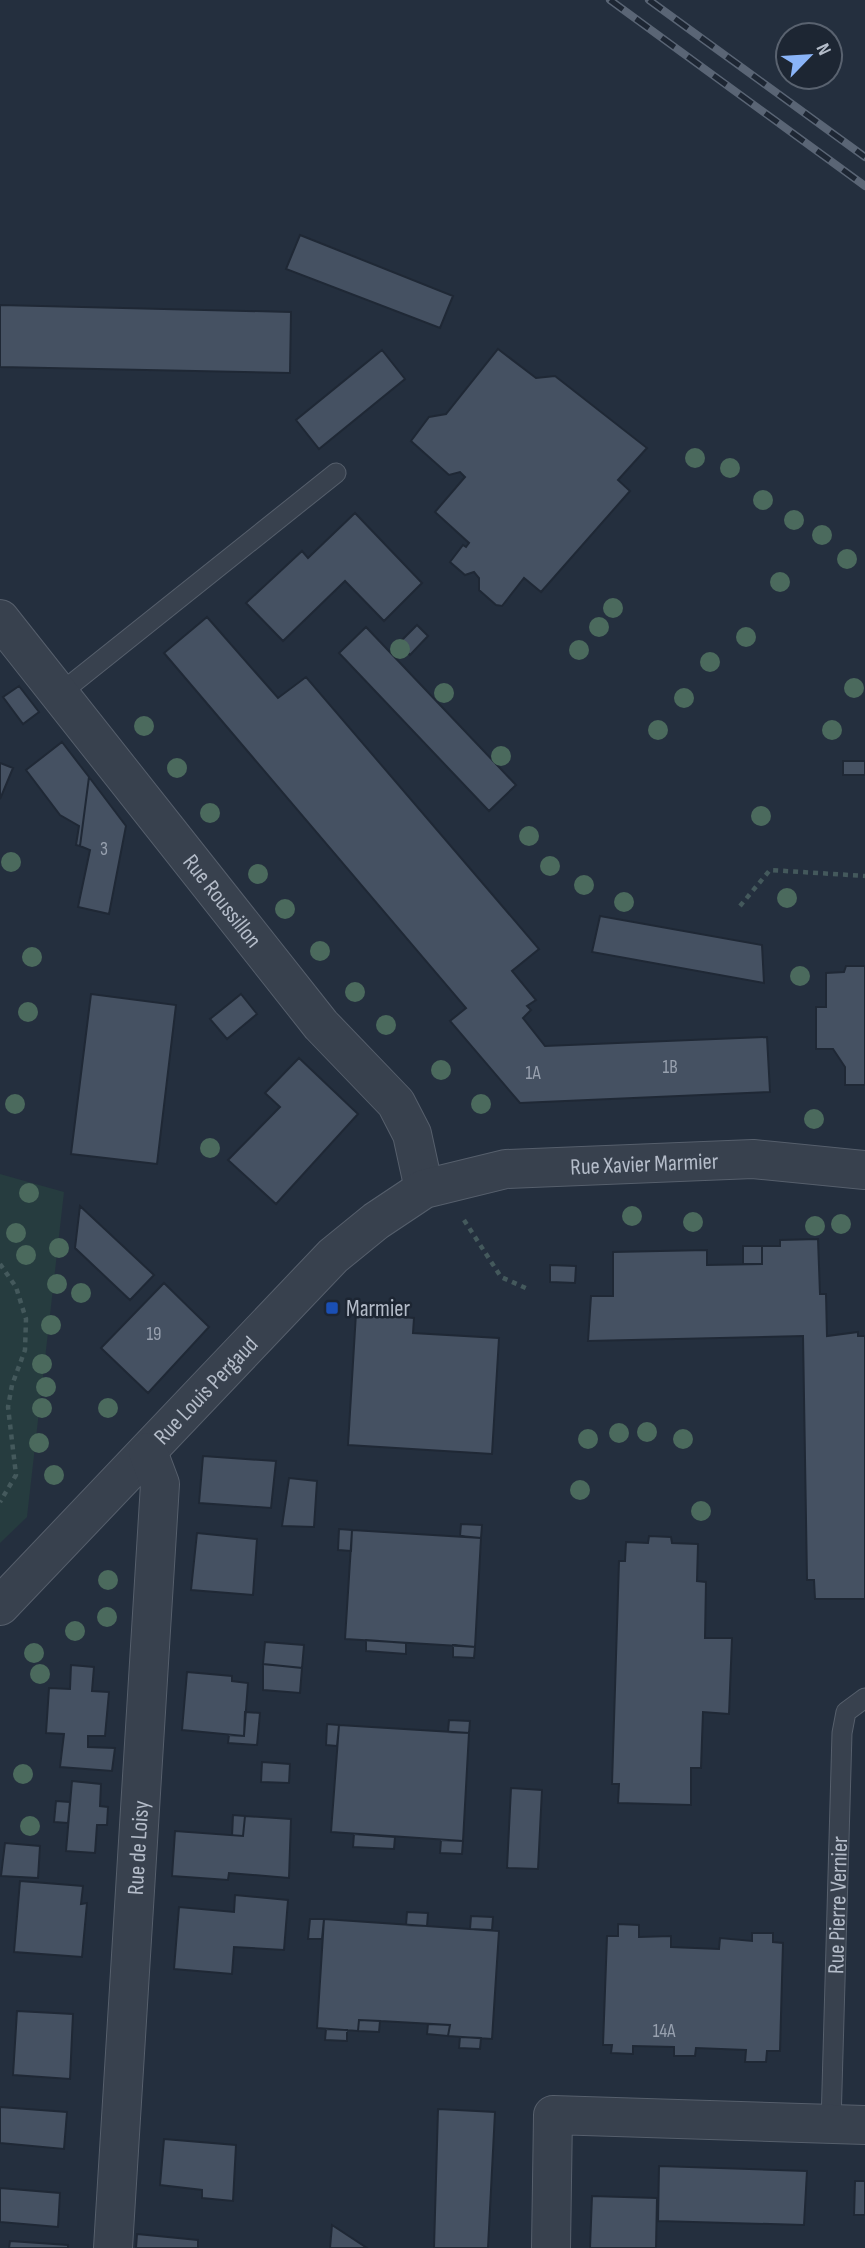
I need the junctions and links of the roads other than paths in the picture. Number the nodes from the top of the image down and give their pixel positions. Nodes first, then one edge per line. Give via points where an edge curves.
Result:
1 (336, 473) dead end
2 (0, 619) edge
3 (58, 695) junction
4 (865, 1170) edge
5 (424, 1189) junction
6 (148, 1451) junction
7 (0, 1606) edge
8 (865, 1698) edge
9 (848, 2124) edge
10 (113, 2248) edge
11 (551, 2248) edge

1 - 3 lane
2 - 3 street, Rue Roussillon
3 - 5 street, Rue Roussillon via 321,1025 396,1103 412,1134
4 - 5 street, Rue Xavier Marmier via 753,1159 506,1169
5 - 6 street, Rue Louis Pergaud via 333,1256
6 - 7 street, Rue Louis Pergaud
6 - 10 street, Rue de Loisy via 160,1484
8 - 9 lane, Rue Pierre Vernier via 846,1712 842,1733
9 - 11 street, Rue Pierre Vernier via 553,2115

